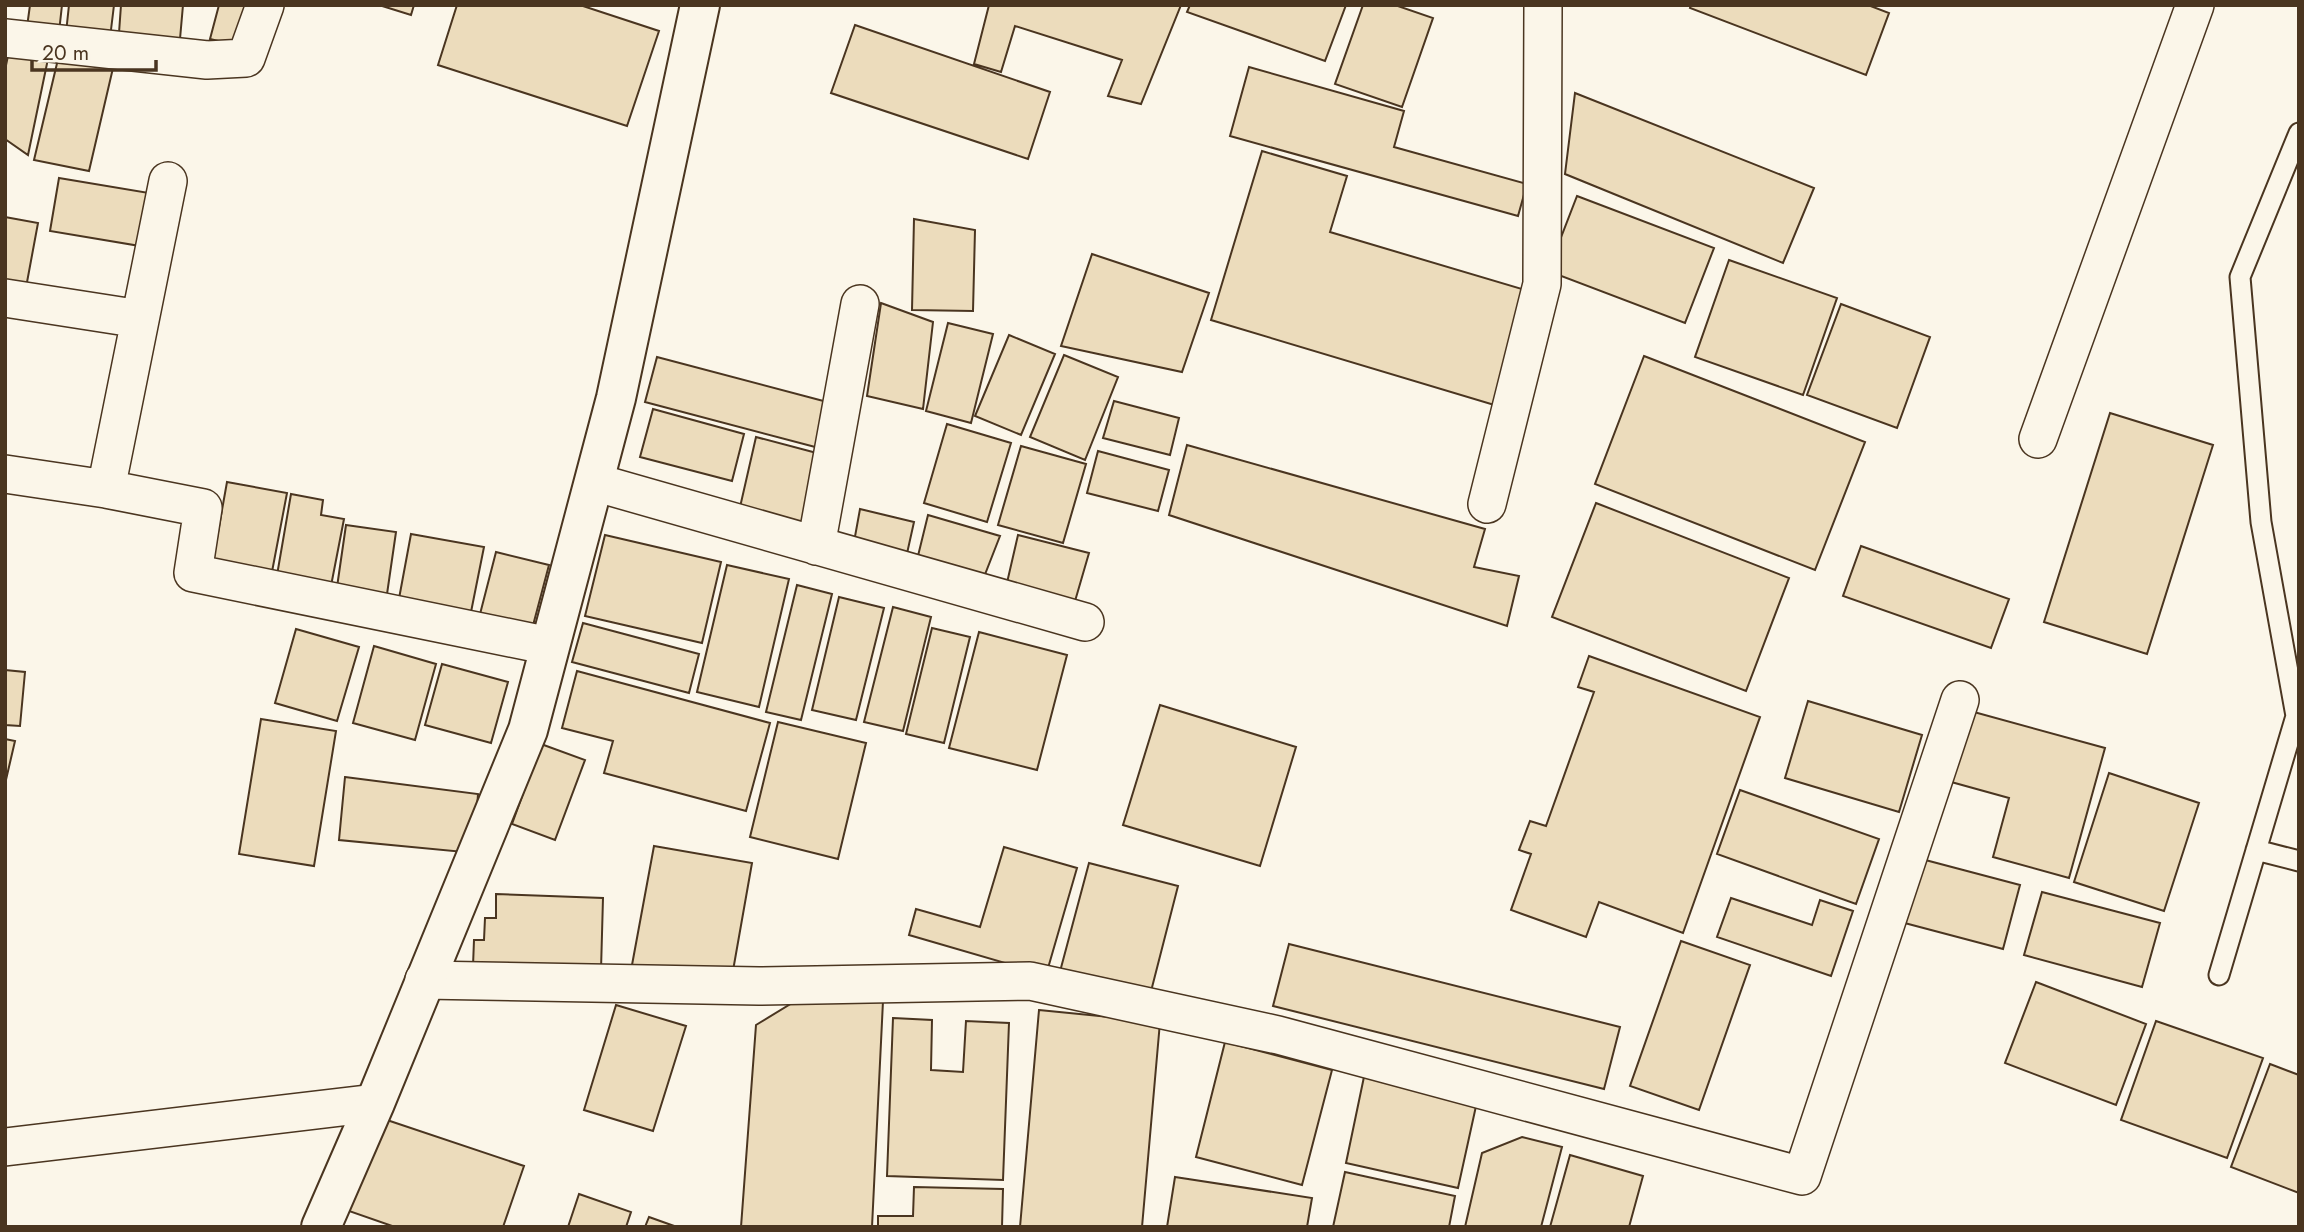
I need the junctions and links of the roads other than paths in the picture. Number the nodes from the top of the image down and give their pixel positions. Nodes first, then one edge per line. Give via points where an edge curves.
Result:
1 (265, 5) edge
2 (700, 5) edge
3 (1543, 5) edge
4 (2194, 5) edge
5 (5, 38) edge
6 (2299, 133) edge
7 (168, 181) dead end
8 (5, 298) edge
9 (860, 304) dead end
10 (141, 319) junction
11 (2038, 439) dead end
12 (5, 474) edge
13 (594, 482) junction
14 (106, 489) junction
15 (1487, 504) dead end
16 (816, 546) junction
17 (1085, 622) dead end
18 (550, 646) junction
19 (1960, 700) dead end
20 (2256, 849) junction
21 (2299, 861) edge
22 (2219, 975) dead end
23 (424, 980) junction
24 (375, 1103) junction
25 (5, 1147) edge
26 (321, 1227) edge

1 - 5 street via 246,58 207,60
2 - 13 street via 617,398
3 - 15 street via 1542,284
4 - 11 street
6 - 20 lane via 2240,277 2261,522 2296,716
7 - 10 street
8 - 10 street
9 - 16 street
10 - 14 street
12 - 14 street
13 - 16 street
13 - 18 street
14 - 18 street via 203,508 193,573
16 - 17 street
18 - 23 street via 528,730
19 - 23 street via 1802,1176 1278,1035 1030,981 759,986
20 - 21 lane
20 - 22 lane
23 - 24 street
24 - 25 street
24 - 26 street

